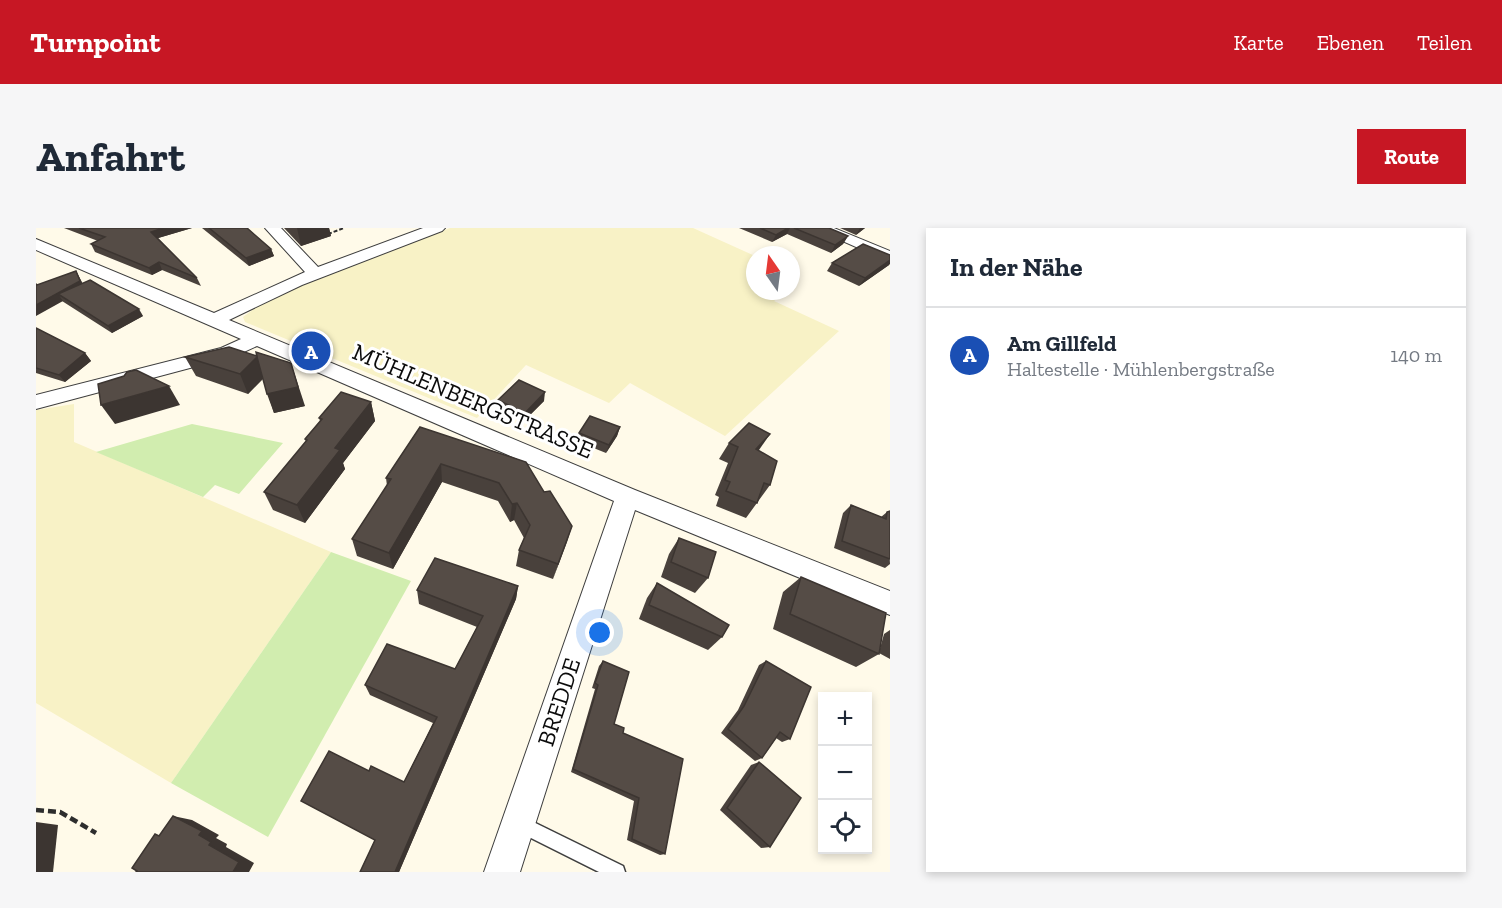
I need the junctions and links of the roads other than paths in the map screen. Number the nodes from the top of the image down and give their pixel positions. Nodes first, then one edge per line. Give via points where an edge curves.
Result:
1 (273, 228) edge
2 (436, 228) edge
3 (821, 228) edge
4 (36, 244) edge
5 (890, 257) edge
6 (316, 274) junction
7 (215, 320) junction
8 (257, 339) junction
9 (37, 401) edge
10 (627, 497) junction
11 (890, 603) edge
12 (518, 823) junction
13 (502, 872) edge
14 (617, 872) edge

1 - 6 street
2 - 6 street
3 - 5 street
4 - 7 street, MÜHLENBERGSTRASSE
6 - 7 street
7 - 8 street, MÜHLENBERGSTRASSE
8 - 9 street via 228,352
8 - 10 street, MÜHLENBERGSTRASSE
10 - 11 street, MÜHLENBERGSTRASSE
10 - 12 street, BREDDE
12 - 13 street, BREDDE
12 - 14 lane

